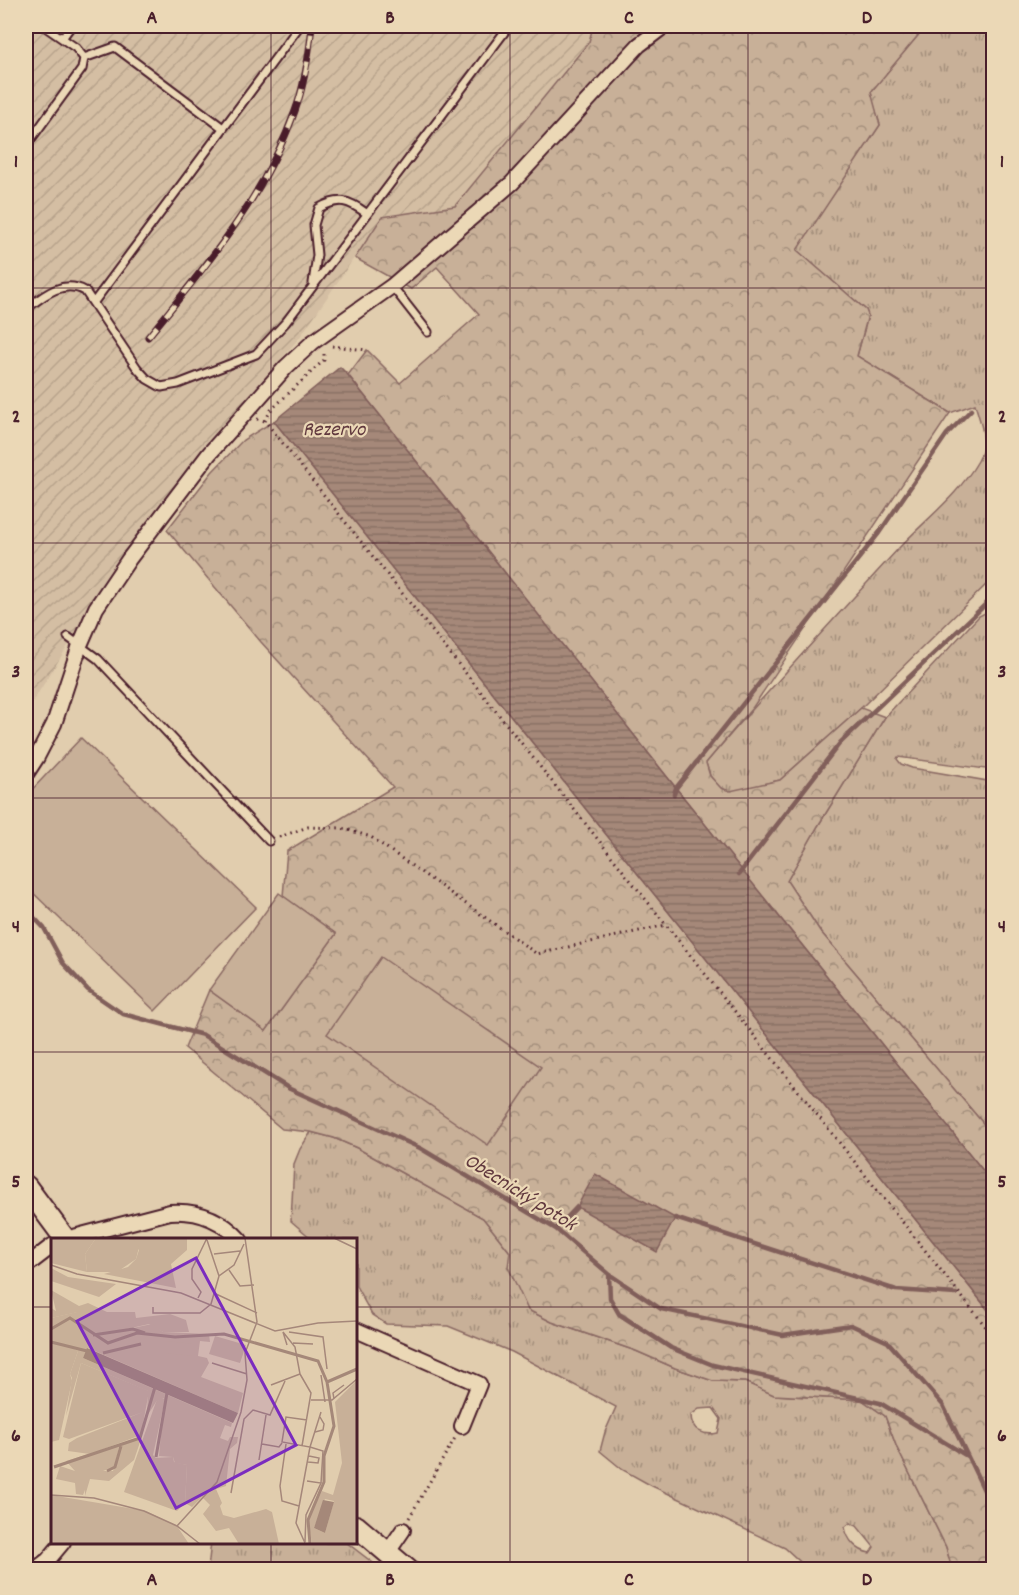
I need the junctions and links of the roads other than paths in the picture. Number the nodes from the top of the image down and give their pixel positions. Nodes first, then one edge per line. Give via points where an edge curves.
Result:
1 (44, 26) edge
2 (71, 26) edge
3 (509, 26) edge
4 (664, 26) edge
5 (298, 28) dead end
6 (63, 37) junction
7 (84, 58) junction
8 (223, 128) junction
9 (26, 146) edge
10 (366, 213) junction
11 (312, 285) junction
12 (392, 286) junction
13 (94, 302) junction
14 (26, 309) edge
15 (428, 332) dead end
16 (74, 641) junction
17 (26, 774) edge
18 (269, 841) road end
19 (26, 1186) edge
20 (59, 1238) edge
21 (72, 1238) edge
22 (239, 1238) edge
23 (51, 1248) edge
24 (26, 1266) edge
25 (357, 1330) edge
26 (462, 1426) road end
27 (357, 1527) edge
28 (403, 1530) road end
29 (61, 1544) edge
30 (388, 1552) junction
31 (35, 1569) edge
32 (408, 1569) edge

1 - 6 lane
2 - 6 lane
3 - 10 lane
4 - 12 street via 639,45 512,183
5 - 8 lane
6 - 7 lane
7 - 8 lane via 116,47
7 - 9 lane via 82,69
8 - 13 lane
10 - 11 lane
10 - 11 lane via 351,202 333,201 319,208 314,225
11 - 13 lane via 286,322 256,354 161,387 137,368
12 - 15 lane
12 - 16 street via 313,342 286,367 209,454 129,559
13 - 14 lane via 85,291 65,286 48,292
16 - 17 street via 54,723
16 - 18 lane via 98,659
19 - 20 street
21 - 22 street via 186,1211 214,1219
23 - 24 street
25 - 26 street via 479,1384
27 - 30 street
28 - 30 street
29 - 31 street
30 - 32 street

